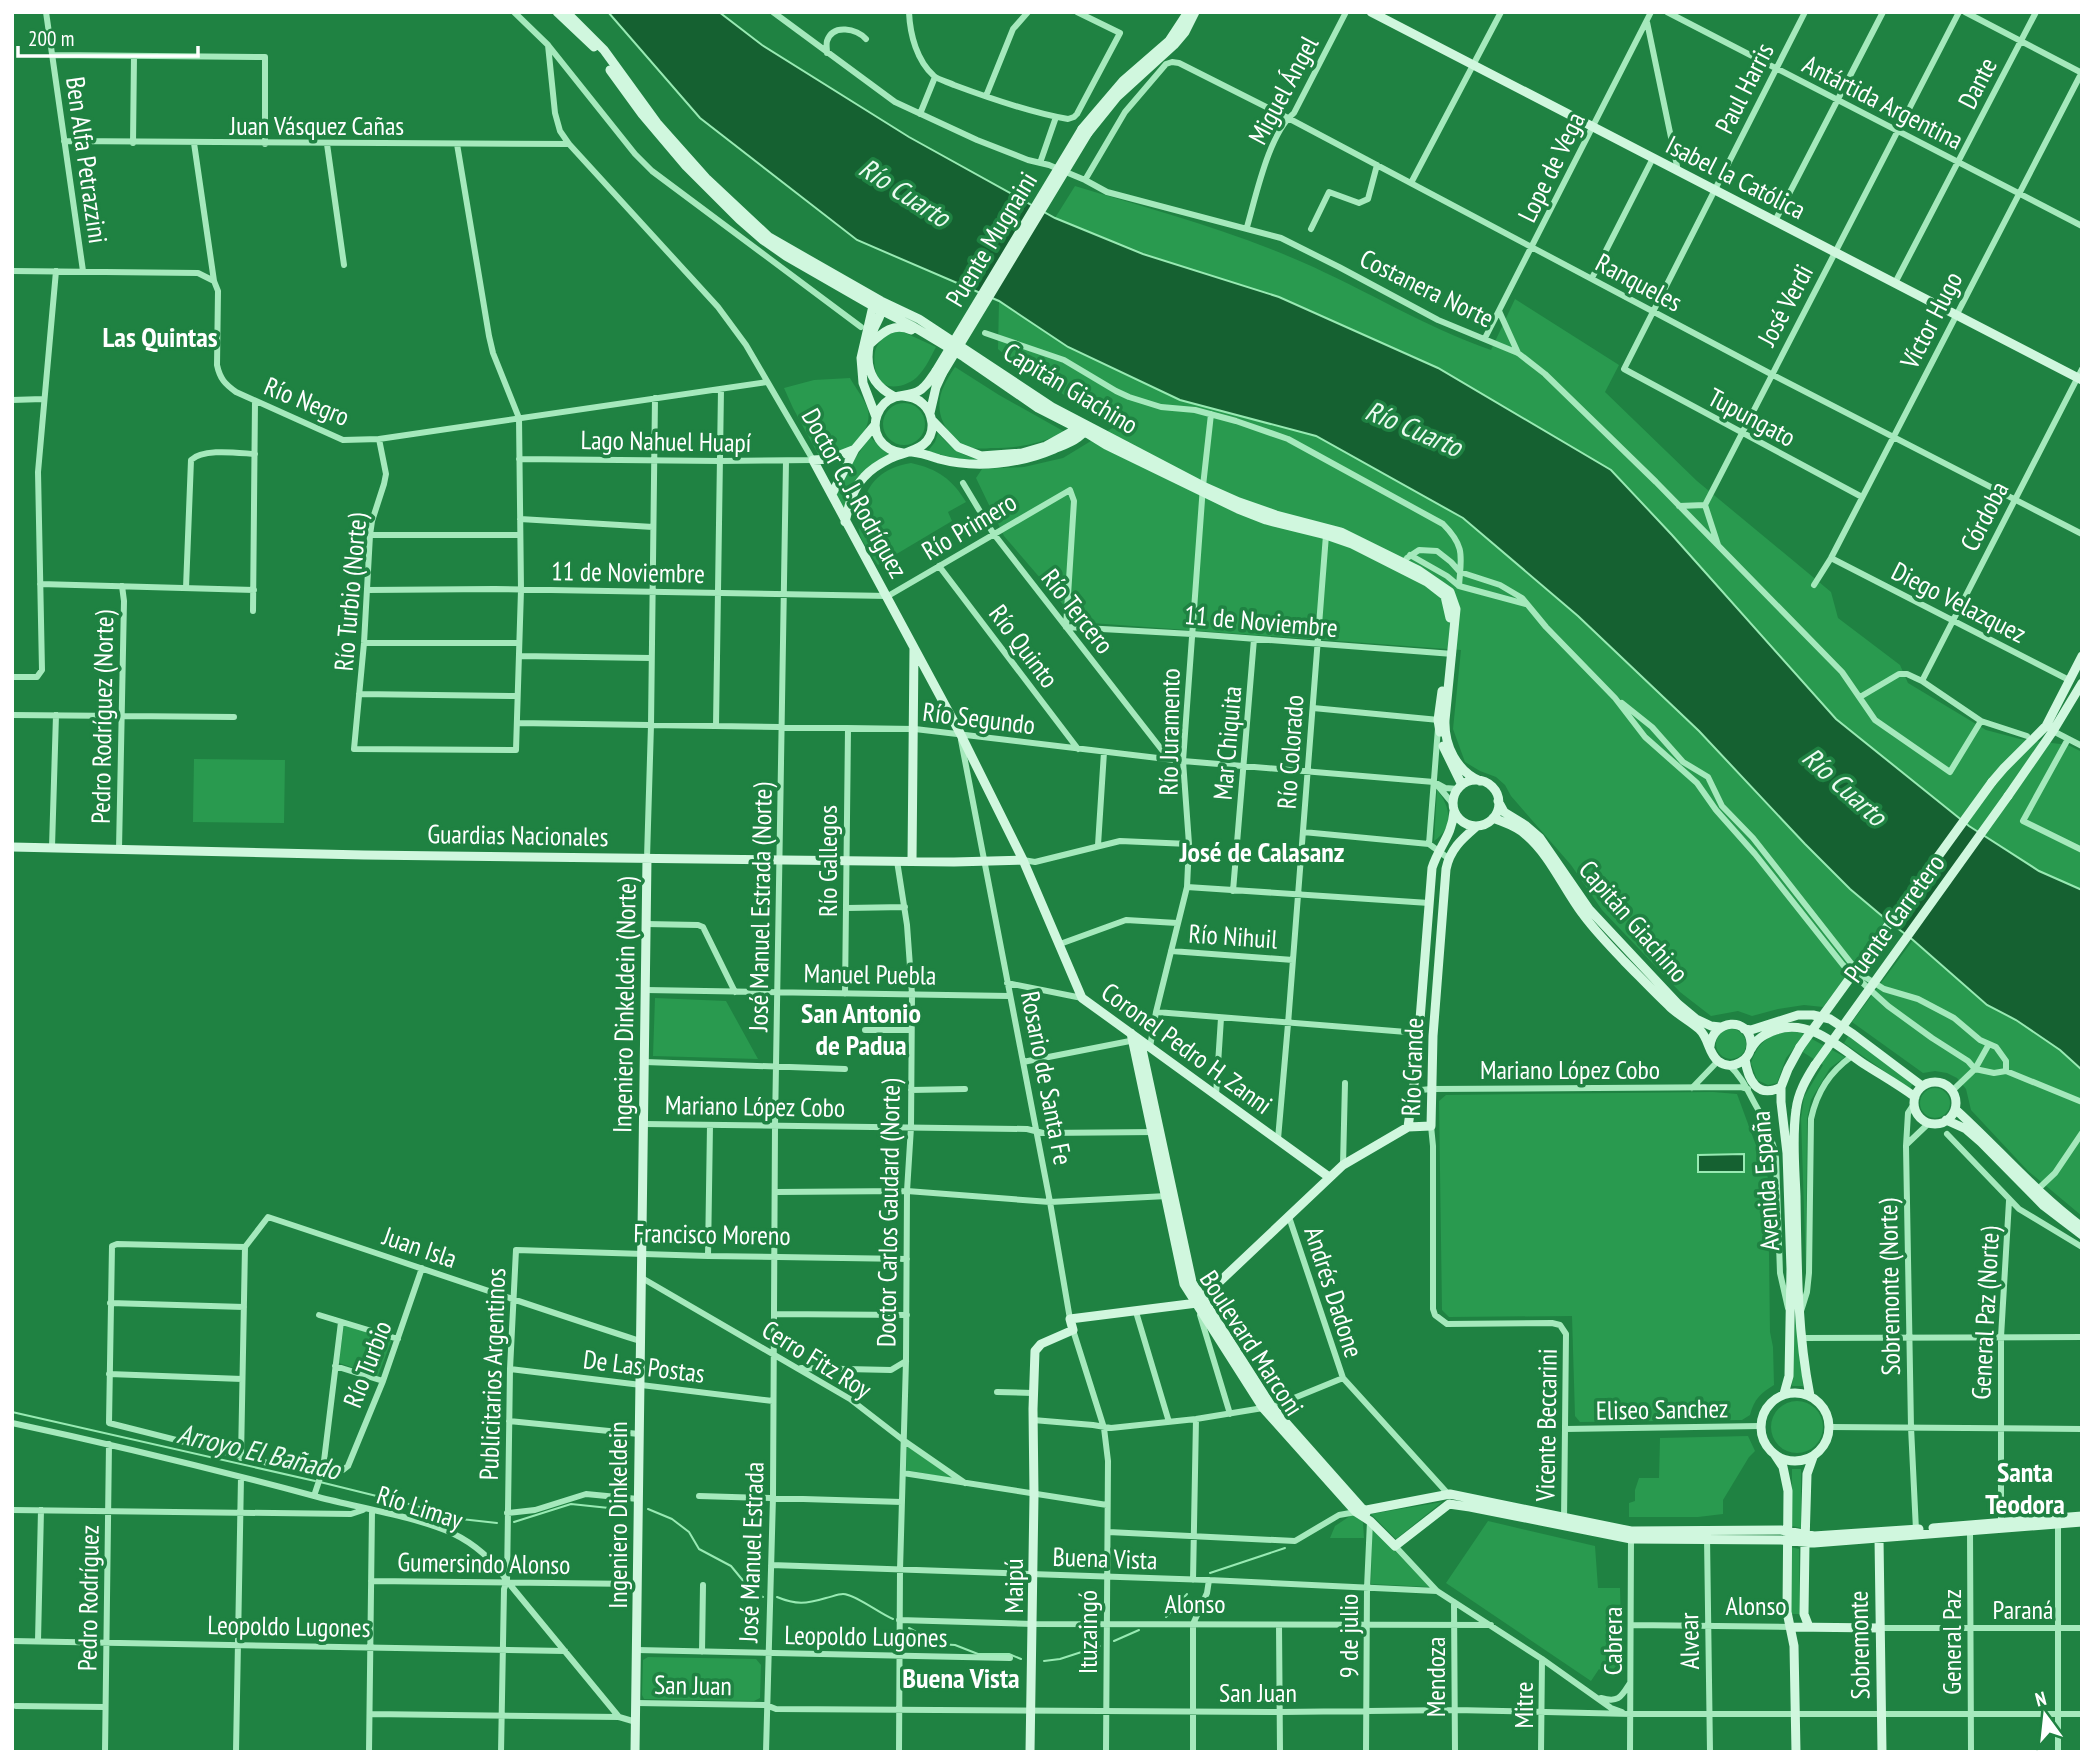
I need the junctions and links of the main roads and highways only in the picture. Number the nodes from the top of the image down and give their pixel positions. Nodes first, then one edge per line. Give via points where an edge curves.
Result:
1 (557, 12) edge
2 (566, 12) edge
3 (1188, 12) edge
4 (1195, 12) edge
5 (1371, 12) edge
6 (1085, 131) junction
7 (879, 306) junction
8 (935, 340) junction
9 (870, 344) junction
10 (939, 373) junction
11 (2080, 375) edge
12 (899, 397) junction
13 (931, 417) junction
14 (875, 422) junction
15 (1083, 428) junction
16 (855, 449) junction
17 (909, 452) junction
18 (1203, 490) junction
19 (832, 494) junction
20 (845, 522) junction
21 (1405, 562) junction
22 (914, 646) junction
23 (1450, 654) junction
24 (2082, 656) edge
25 (2081, 685) edge
26 (1441, 720) junction
27 (1480, 781) junction
28 (1460, 787) junction
29 (1499, 801) junction
30 (1454, 808) junction
31 (1493, 818) junction
32 (1477, 826) junction
33 (12, 847) edge
34 (647, 858) junction
35 (1023, 860) junction
36 (912, 861) junction
37 (1082, 998) joint
38 (1720, 1027) junction
39 (1744, 1029) junction
40 (1134, 1038) junction
41 (1710, 1045) junction
42 (1748, 1055) junction
43 (1815, 1065) joint
44 (1923, 1086) junction
45 (1781, 1087) junction
46 (1914, 1100) junction
47 (1955, 1109) junction
48 (1946, 1120) junction
49 (1408, 1127) junction
50 (1329, 1177) junction
51 (2082, 1227) edge
52 (2082, 1235) edge
53 (642, 1278) joint
54 (1199, 1301) junction
55 (1073, 1330) joint
56 (1784, 1394) junction
57 (1810, 1396) junction
58 (1775, 1455) junction
59 (1814, 1457) junction
60 (1449, 1499) junction
61 (1360, 1511) junction
62 (2082, 1516) edge
63 (2082, 1522) edge
64 (2000, 1525) junction
65 (1916, 1532) junction
66 (1787, 1535) junction
67 (1805, 1538) junction
68 (1879, 1538) junction
69 (1791, 1626) junction
70 (1809, 1627) junction
71 (1880, 1628) junction
72 (635, 1752) edge
73 (1030, 1752) edge
74 (1796, 1752) edge
75 (1882, 1752) edge

1 - 7 main road via 598,52 686,166 739,219 786,256
2 - 7 main road, Capitán Giachino via 604,50 657,123 745,215 769,237
3 - 6 main road via 1169,41 1123,81
4 - 6 main road via 1174,45
5 - 11 main road, Isabel la Católica
6 - 10 main road, Puente Mugnaini, bridge
7 - 8 main road, Capitán Giachino
7 - 9 main road
7 - 14 main road via 861,358
7 - 15 main road, Capitán Giachino via 919,319
8 - 9 main road via 904,327 888,329
8 - 15 main road, Capitán Giachino via 1038,408
9 - 12 main road via 874,382
10 - 12 main road via 917,392
10 - 13 main road
12 - 13 main road via 916,398
12 - 14 main road via 883,405
13 - 15 main road via 958,447 981,456 1022,453
13 - 17 main road via 926,443
14 - 16 main road
14 - 17 main road via 881,443 888,449
15 - 17 main road via 1076,439 1008,463 954,461
15 - 18 main road, Capitán Giachino via 1106,445
16 - 19 main road
16 - 19 main road, Doctor C. J. Rodríguez via 813,460
17 - 20 main road via 865,475 852,495
18 - 21 main road, Capitán Giachino via 1341,532
18 - 21 main road, Capitán Giachino via 1266,520
19 - 20 main road, Doctor C. J. Rodríguez
20 - 22 main road, Doctor C. J. Rodríguez
21 - 23 main road, Capitán Giachino via 1446,596
21 - 23 main road, Capitán Giachino via 1450,592 1456,609
22 - 35 main road, Doctor C. J. Rodríguez
22 - 36 main road
23 - 26 main road
24 - 45 main road, Avenida España, bridge via 2046,726 1992,782 1800,1047
25 - 43 main road, Puente Carretero, bridge via 2008,796
26 - 27 main road via 1457,763
26 - 28 main road via 1444,747
27 - 28 main road
27 - 29 main road via 1491,787
28 - 30 main road
29 - 31 main road
29 - 38 main road, Capitán Giachino via 1504,812 1540,838 1589,909 1678,1004 1696,1019
30 - 32 main road via 1463,822
30 - 49 main road, Río Grande via 1451,830 1432,868
31 - 32 main road
31 - 41 main road, Capitán Giachino via 1518,828 1534,842 1616,953 1699,1029
32 - 49 main road, Río Grande via 1454,847 1446,869 1431,1126
33 - 34 main road, Guardias Nacionales
34 - 36 main road, Guardias Nacionales
34 - 53 main road, Ingeniero Dinkeldein (Norte)
35 - 36 main road, Guardias Nacionales
35 - 37 main road, Doctor C. J. Rodríguez
37 - 40 main road, Coronel Pedro H. Zanni
38 - 39 main road via 1732,1024
38 - 41 main road
39 - 42 main road via 1750,1038
39 - 44 main road via 1798,1014 1830,1019
40 - 50 main road, Coronel Pedro H. Zanni
40 - 54 main road, Boulevard Marconi via 1181,1274
41 - 42 main road via 1718,1061 1729,1065 1741,1063
42 - 45 main road via 1754,1085 1768,1091
42 - 46 main road via 1761,1037 1796,1026 1823,1036
43 - 57 main road, Avenida España via 1803,1084 1796,1111 1802,1338
44 - 46 main road
44 - 47 main road via 1942,1083 1952,1091
45 - 56 main road, Avenida España via 1789,1196 1789,1376
46 - 48 main road via 1918,1115 1929,1123
47 - 48 main road
47 - 51 main road via 2037,1190
48 - 52 main road via 1966,1129 2044,1206
49 - 50 main road
50 - 54 main road
53 - 72 main road, Ingeniero Dinkeldein
54 - 55 main road, Rosario de Santa Fe via 1070,1319
54 - 61 main road, Boulevard Marconi via 1267,1407
55 - 73 main road, Maipú via 1035,1351
56 - 57 main road
56 - 58 main road via 1767,1407 1760,1426
57 - 59 main road via 1823,1407 1830,1427 1828,1439
58 - 59 main road via 1794,1462
58 - 66 main road via 1788,1490
59 - 67 main road via 1807,1474
60 - 61 main road
60 - 61 main road, Boulevard Marconi via 1395,1546
60 - 66 main road via 1469,1507 1631,1535
62 - 64 main road
63 - 64 main road
64 - 65 main road
64 - 65 main road
65 - 67 main road
65 - 68 main road
66 - 67 main road
66 - 69 main road
67 - 68 main road
67 - 70 main road via 1804,1614
68 - 71 main road, Sobremonte
69 - 70 main road, Alonso
69 - 74 main road
70 - 71 main road, Alonso
71 - 75 main road, Sobremonte

